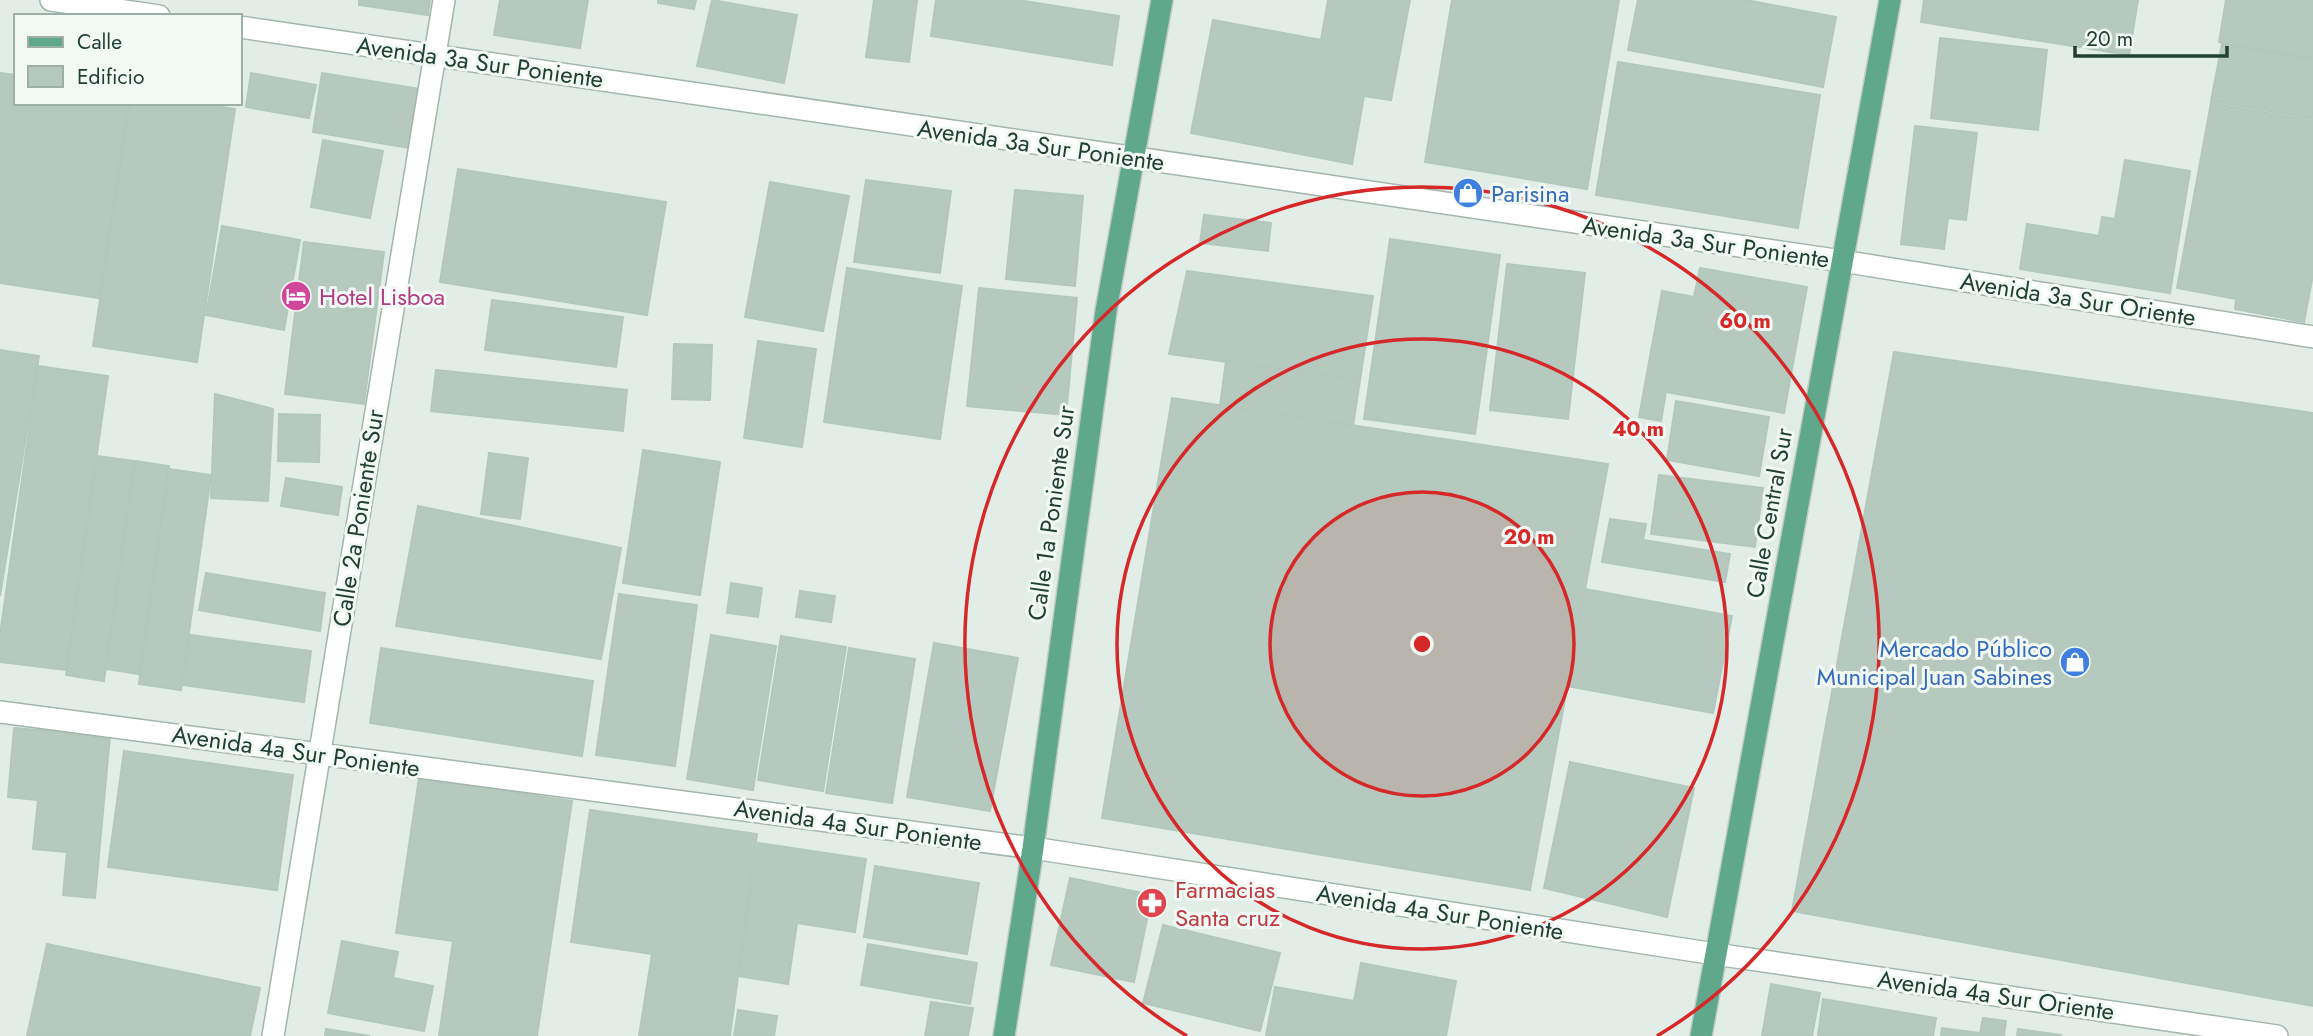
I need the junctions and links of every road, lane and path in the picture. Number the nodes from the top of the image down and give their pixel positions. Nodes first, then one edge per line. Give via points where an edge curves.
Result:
1 (51, 0) edge
2 (444, 0) edge
3 (1162, 0) edge
4 (1889, 0) edge
5 (146, 14) edge
6 (242, 27) edge
7 (434, 56) junction
8 (1135, 159) junction
9 (1842, 261) junction
10 (2313, 337) edge
11 (0, 712) edge
12 (320, 754) junction
13 (1033, 848) junction
14 (1715, 954) junction
15 (273, 1036) edge
16 (1003, 1036) edge
17 (1701, 1036) edge
18 (2277, 1036) edge

1 - 5 street
2 - 7 street, Calle 2a Poniente Sur
3 - 8 main road, Calle 1a Poniente Sur
4 - 9 main road, Calle Central Sur
6 - 7 street, Avenida 3a Sur Poniente
7 - 8 street, Avenida 3a Sur Poniente
7 - 12 street, Calle 2a Poniente Sur
8 - 9 street, Avenida 3a Sur Poniente
8 - 13 main road, Calle 1a Poniente Sur via 1088,431
9 - 10 street, Avenida 3a Sur Oriente
9 - 14 main road, Calle Central Sur
11 - 12 street, Avenida 4a Sur Poniente
12 - 13 street, Avenida 4a Sur Poniente
12 - 15 street, Calle 2a Poniente Sur
13 - 14 street, Avenida 4a Sur Poniente
13 - 16 main road, Calle 1a Poniente Sur
14 - 17 main road, Calle Central Sur
14 - 18 street, Avenida 4a Sur Oriente

